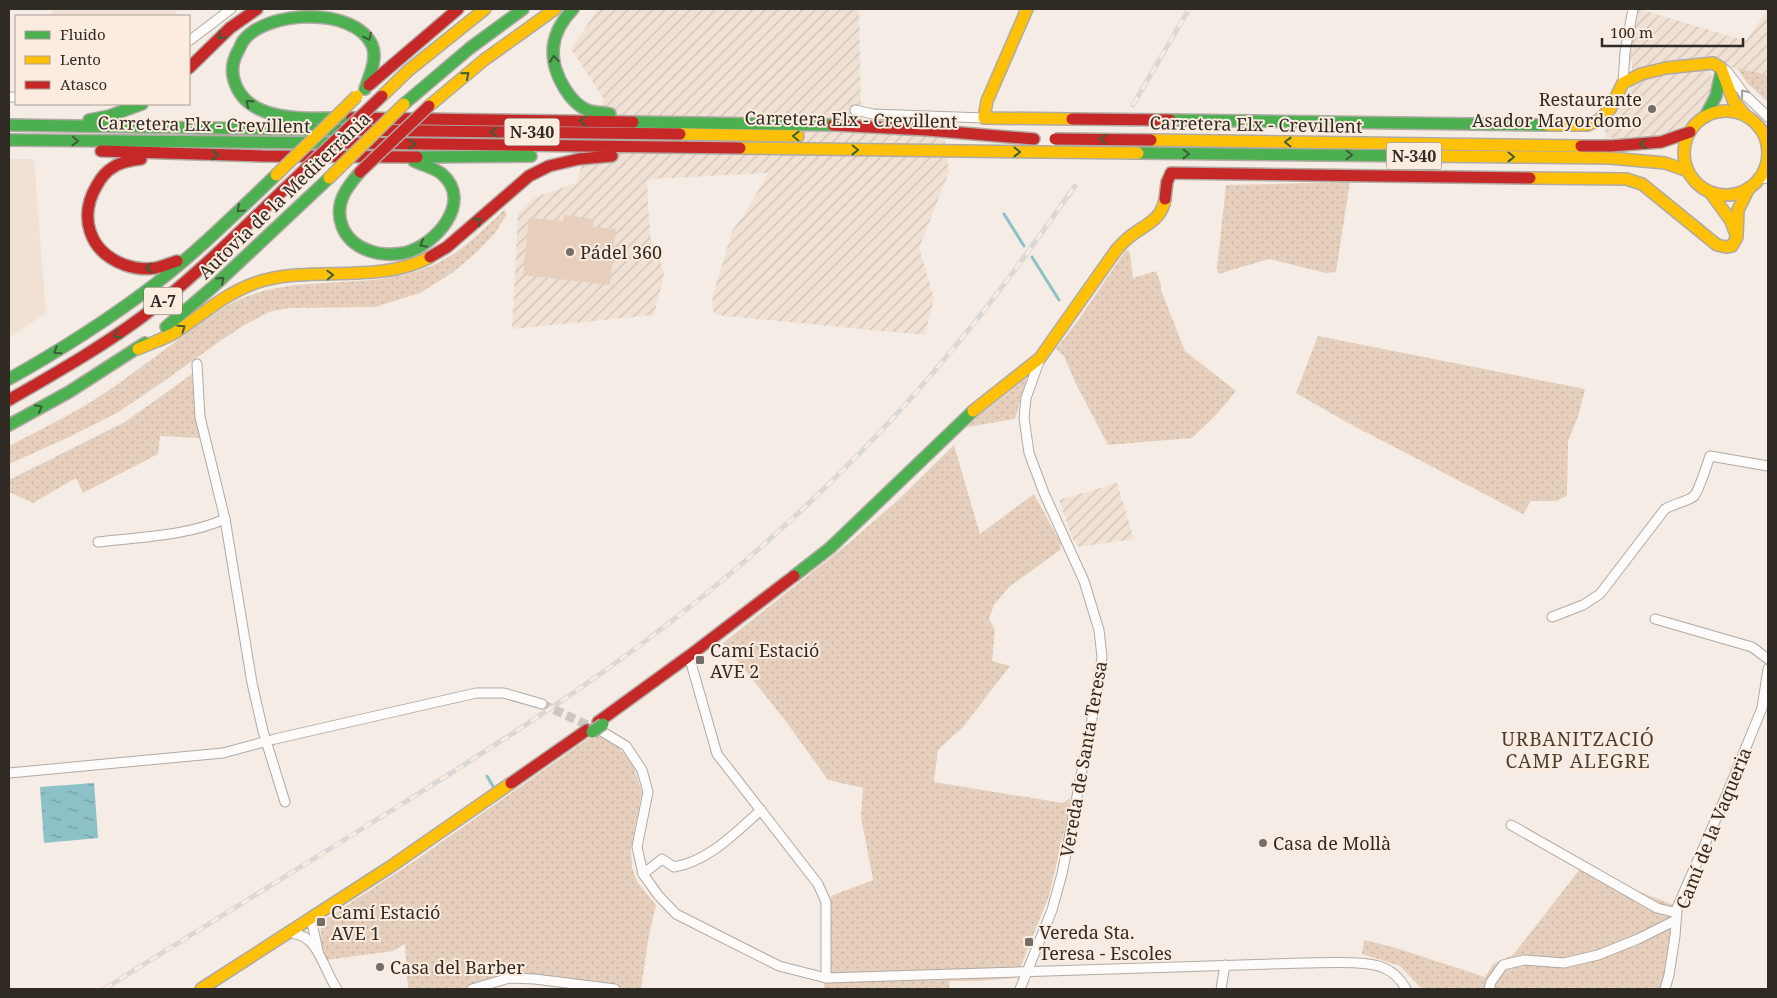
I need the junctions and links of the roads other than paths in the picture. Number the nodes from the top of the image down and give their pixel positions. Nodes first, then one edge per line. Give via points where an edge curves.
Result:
1 (231, 9) edge
2 (257, 9) edge
3 (458, 9) edge
4 (486, 9) edge
5 (523, 9) edge
6 (555, 9) edge
7 (573, 9) edge
8 (1027, 9) edge
9 (1633, 9) edge
10 (190, 40) edge
11 (190, 67) edge
12 (1721, 68) junction
13 (1623, 83) junction
14 (361, 92) junction
15 (139, 105) edge
16 (855, 110) dead end
17 (1745, 116) junction
18 (1705, 117) junction
19 (1768, 117) edge
20 (984, 118) junction
21 (729, 123) junction
22 (9, 125) edge
23 (32, 125) junction
24 (1690, 132) junction
25 (1766, 137) edge
26 (1034, 138) junction
27 (9, 140) edge
28 (9, 146) edge
29 (826, 150) junction
30 (186, 155) junction
31 (624, 155) junction
32 (379, 157) junction
33 (1688, 171) junction
34 (1765, 175) edge
35 (1749, 188) junction
36 (1710, 192) junction
37 (1736, 236) junction
38 (194, 252) junction
39 (138, 349) junction
40 (197, 364) dead end
41 (1038, 364) junction
42 (9, 378) edge
43 (9, 400) edge
44 (9, 425) edge
45 (1768, 466) edge
46 (225, 519) junction
47 (98, 542) dead end
48 (1552, 617) dead end
49 (1655, 619) dead end
50 (689, 658) junction
51 (1768, 659) edge
52 (1768, 669) edge
53 (542, 704) tunnel mouth
54 (596, 728) junction
55 (267, 741) junction
56 (9, 774) edge
57 (285, 802) dead end
58 (760, 810) junction
59 (1511, 825) dead end
60 (643, 874) junction
61 (1677, 917) junction
62 (312, 920) junction
63 (295, 934) junction
64 (319, 954) junction
65 (1225, 965) junction
66 (1027, 972) junction
67 (826, 978) junction
68 (201, 989) edge
69 (207, 989) edge
70 (337, 989) edge
71 (472, 989) edge
72 (615, 989) edge
73 (1020, 989) edge
74 (1221, 989) edge
75 (1406, 989) edge
76 (1489, 989) edge
77 (1665, 989) edge

1 - 10 street
2 -> 11 main road via 223,34
3 - 14 main road
4 -> 43 main road, Autovia de la Mediterrània / A-7, bridge via 409,70 159,304 85,355
39 -> 5 main road, Autovia de la Mediterrània / A-7, bridge via 214,286 404,104 470,48
32 -> 6 main road, bridge via 428,165 448,180 454,192 453,210 443,228 432,239 402,253 384,255 367,252 353,243 338,216 344,190 428,106 484,60
21 -> 7 main road via 624,116 587,110 572,99 559,82 552,60 554,38 564,17
8 - 20 main road via 987,101
9 - 13 street
12 - 13 main road via 1713,63 1653,70
12 - 17 main road via 1733,100
12 - 18 main road via 1720,86
19 -> 12 street
13 - 20 main road, bridge via 1610,110 1600,121 1588,125
21 -> 14 main road via 270,115 240,95 234,80 236,51 245,36 278,16 302,10 325,10 345,15 362,26 371,37 373,67
14 -> 38 main road, bridge
15 - 23 main road via 89,120
16 - 20 street via 873,114
17 - 18 main road via 1716,112
17 - 25 main road
18 - 24 main road, N-340
21 - 26 main road via 857,126
22 - 23 main road, Carretera Elx - Crevillent / N-340
26 -> 23 main road, Carretera Elx - Crevillent / N-340
24 -> 26 main road, Carretera Elx - Crevillent / N-340, bridge via 1661,142 1611,146
24 - 33 main road via 1684,153
25 - 34 main road
27 -> 29 main road, Carretera Elx - Crevillent / N-340
28 - 30 main road
29 - 31 main road
29 -> 33 main road, Carretera Elx - Crevillent / N-340, bridge via 1610,158 1665,163
30 -> 32 main road
38 -> 30 main road via 172,264 154,268 135,269 119,265 99,248 87,220 87,207 96,184 115,166 150,157
31 - 32 main road
39 -> 31 main road via 174,333 234,291 265,280 387,270 422,261 447,247 529,176 549,166 579,158
33 - 36 main road, N-340
34 - 35 main road
35 - 36 main road via 1730,195
35 - 37 main road via 1741,201
36 - 37 main road via 1731,221
37 - 41 main road via 1732,246 1717,245 1642,184 1626,179 1171,173 1166,202 1160,215 1117,249
38 -> 42 main road via 136,299
44 -> 39 main road, Autovia de la Mediterrània / A-7
40 - 46 street via 200,417
41 - 50 main road via 963,419 830,548
41 - 66 street, Vereda de Santa Teresa via 1027,394 1024,418 1029,453 1084,581 1102,657 1062,874 1052,910
45 - 48 street via 1710,456 1694,496 1665,509 1600,594 1583,605
46 - 47 street via 210,526
46 - 55 street via 252,683
49 - 51 street via 1752,647
50 - 54 main road
50 - 58 street via 717,754
52 - 61 street, Camí de la Vaqueria via 1762,708 1677,908
53 - 55 street via 504,693 476,693
54 - 60 street via 626,746 642,770 648,792 637,847
54 - 62 main road
55 - 56 street via 223,752
55 - 57 street
58 - 60 street via 717,849 685,865 674,867 662,859
58 - 67 street via 818,884 826,902
59 - 61 street
60 - 67 street via 676,914 779,966
61 - 76 street via 1638,939 1598,955 1564,963 1524,960 1503,965
61 - 77 street, Camí de la Vaqueria
62 - 63 main road
62 - 64 street
62 - 68 main road
63 - 64 street via 309,940
63 - 69 main road
64 - 70 street
65 - 66 street
65 - 74 street
65 - 75 street via 1358,963 1384,967 1401,980
66 - 67 street
66 - 73 street, Vereda de Santa Teresa
71 - 72 street via 509,978

